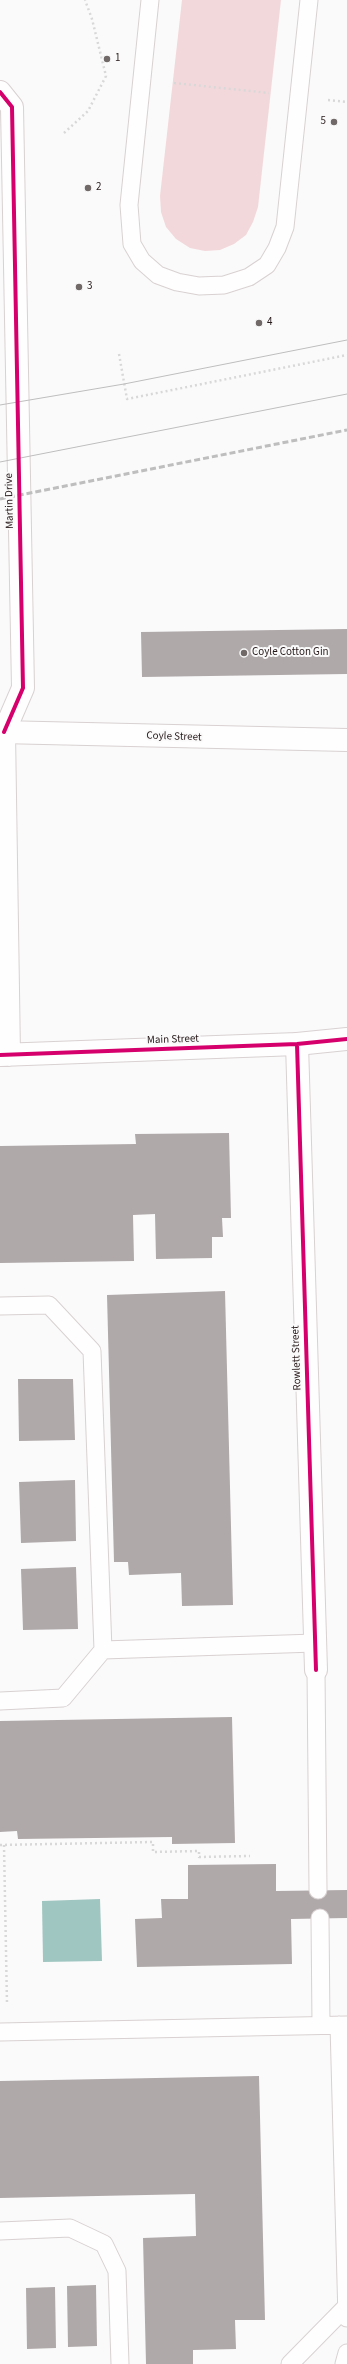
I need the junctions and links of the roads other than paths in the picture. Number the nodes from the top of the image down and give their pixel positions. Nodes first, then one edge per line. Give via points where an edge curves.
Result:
1 (150, 0) edge
2 (309, 0) edge
3 (0, 92) edge
4 (1, 730) edge
5 (347, 740) edge
6 (347, 1040) edge
7 (297, 1044) junction
8 (5, 1055) edge
9 (0, 1306) edge
10 (315, 1643) junction
11 (103, 1650) junction
12 (316, 1670) joint
13 (0, 1701) edge
14 (318, 1890) dead end
15 (320, 1918) dead end
16 (321, 2025) junction
17 (343, 2025) edge
18 (0, 2032) edge
19 (0, 2231) edge
20 (346, 2313) edge
21 (347, 2353) edge
22 (120, 2364) edge
23 (290, 2364) edge
24 (344, 2364) edge

1 - 2 lane via 129,205 132,244 142,262 158,275 199,286 224,285 249,277 267,265 277,248 285,227
3 - 4 street, Martin Drive via 12,107 23,688
4 - 5 street, Coyle Street
4 - 8 street, Martin Drive
6 - 7 street, Main Street
7 - 8 street, Main Street
7 - 10 street, Rowlett Street
9 - 11 lane via 49,1305 92,1351
10 - 11 lane
10 - 12 street, Rowlett Street
11 - 13 lane via 63,1698
12 - 14 lane
15 - 16 lane
16 - 17 lane
16 - 18 lane
17 - 20 lane
19 - 22 lane via 70,2228 104,2244 117,2271
20 - 23 lane
21 - 24 lane

